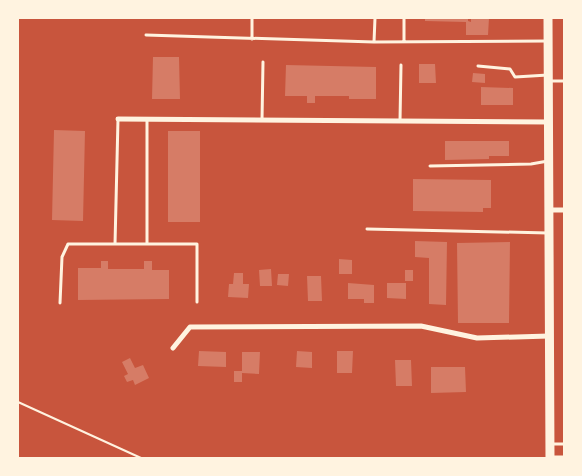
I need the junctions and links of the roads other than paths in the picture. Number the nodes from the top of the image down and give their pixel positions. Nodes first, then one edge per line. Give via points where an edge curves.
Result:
1 (252, 18) edge
2 (374, 18) edge
3 (404, 18) edge
4 (548, 18) edge
5 (146, 35) dead end
6 (252, 39) junction
7 (374, 42) junction
8 (404, 42) junction
9 (548, 42) junction
10 (263, 62) dead end
11 (401, 64) dead end
12 (478, 66) dead end
13 (548, 78) junction
14 (564, 81) edge
15 (118, 119) joint
16 (148, 119) junction
17 (262, 120) junction
18 (400, 121) junction
19 (549, 122) junction
20 (549, 161) junction
21 (430, 166) dead end
22 (549, 210) junction
23 (564, 210) edge
24 (367, 229) dead end
25 (549, 234) junction
26 (147, 243) junction
27 (115, 244) junction
28 (197, 302) dead end
29 (60, 303) dead end
30 (549, 336) junction
31 (173, 348) dead end
32 (550, 444) junction
33 (564, 444) edge
34 (564, 457) edge
35 (550, 458) edge

1 - 6 lane
2 - 7 lane
3 - 8 lane
4 - 9 main road
5 - 6 lane
6 - 7 lane
7 - 8 lane
8 - 9 lane
9 - 13 main road
10 - 17 lane
11 - 18 lane
12 - 13 lane via 510,69 514,77
13 - 14 lane
13 - 19 main road
15 - 16 street
15 - 27 lane
16 - 17 street
16 - 26 lane
17 - 18 street
18 - 19 street
19 - 20 main road
20 - 21 lane
20 - 22 main road
22 - 23 street
22 - 25 main road
24 - 25 lane
25 - 30 main road
26 - 27 lane
26 - 28 lane via 197,244
27 - 29 lane via 68,244 62,256
30 - 31 street via 477,338 421,326 190,326
30 - 32 main road
32 - 33 lane
32 - 35 main road
34 - 35 lane

